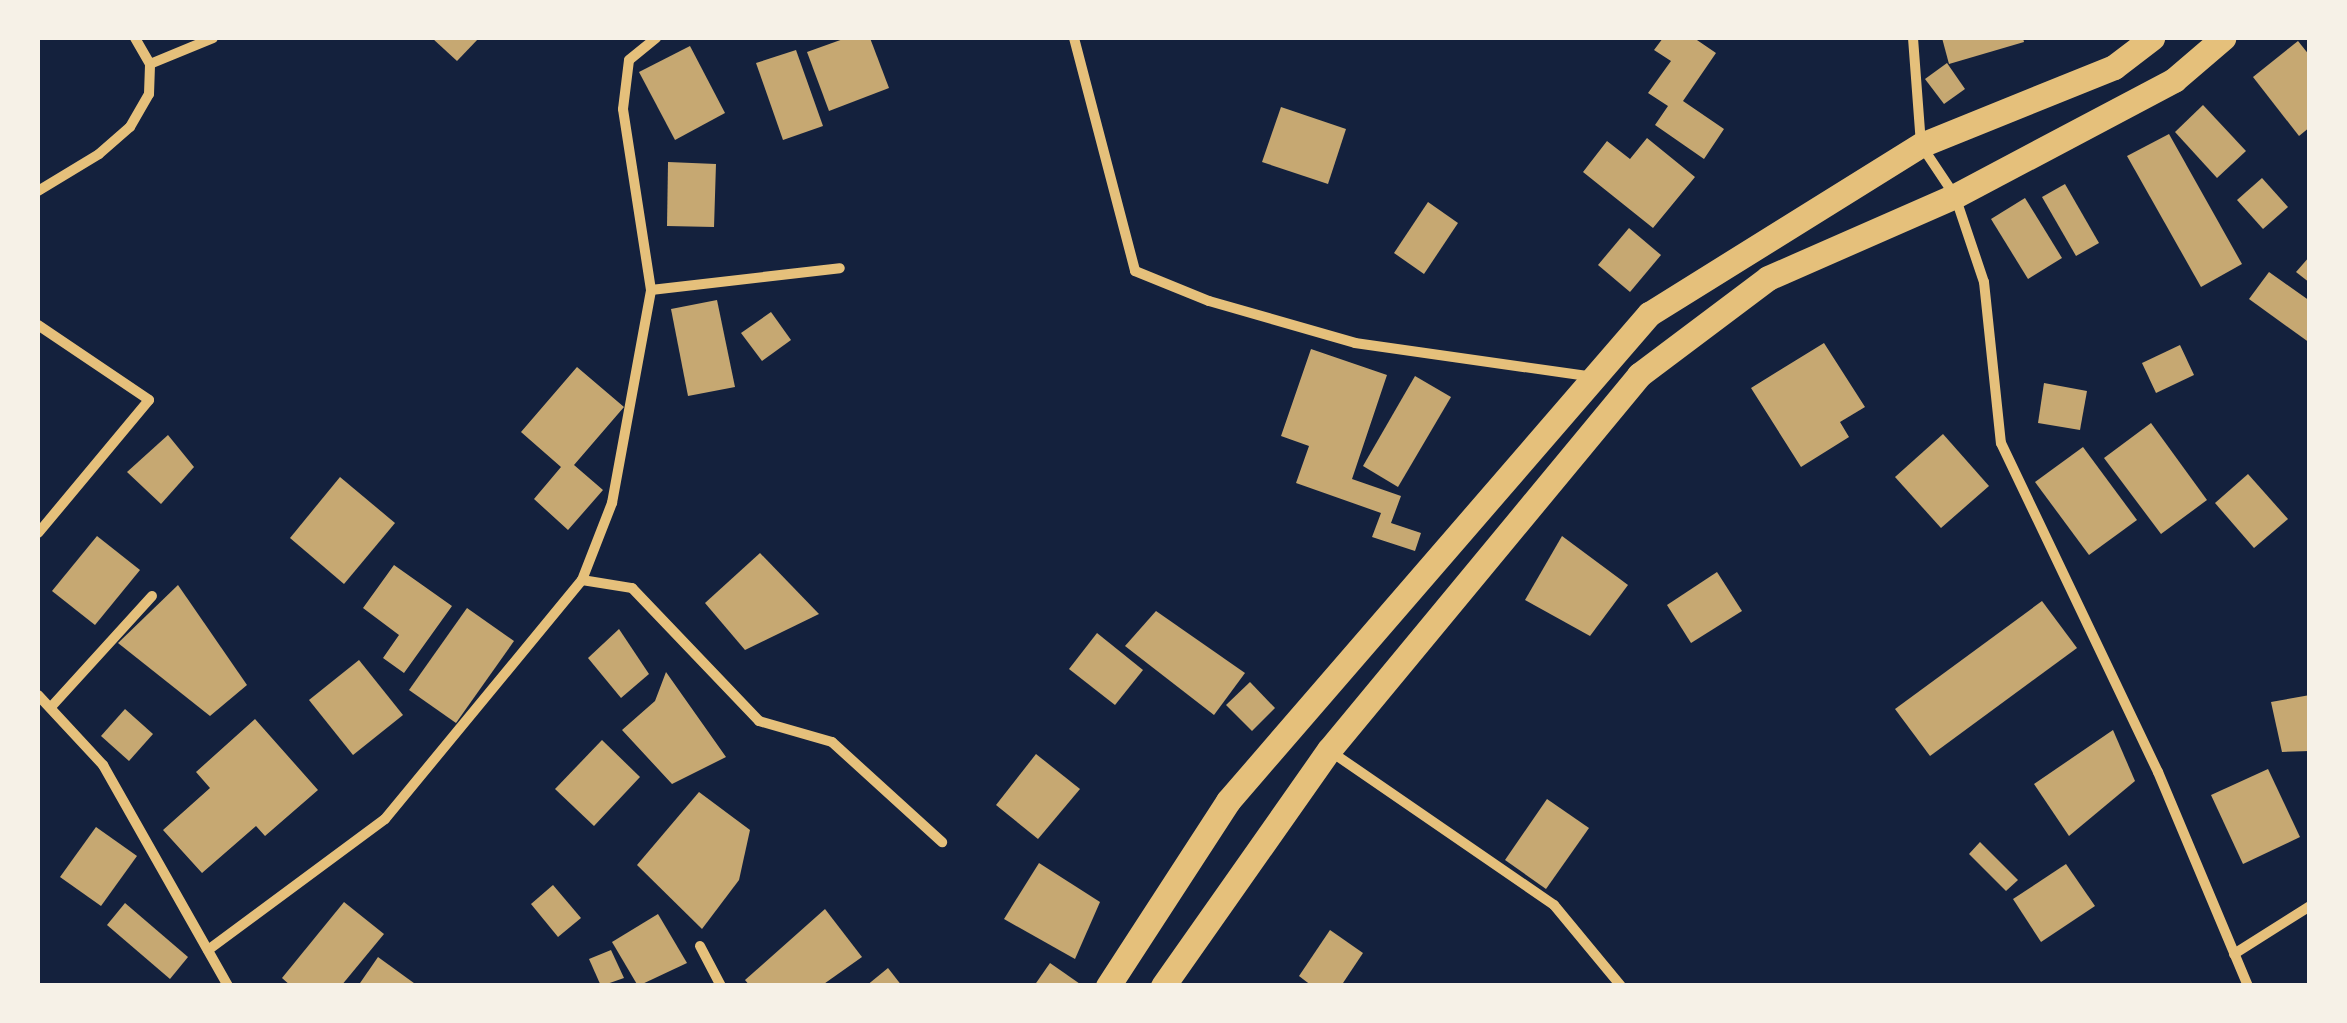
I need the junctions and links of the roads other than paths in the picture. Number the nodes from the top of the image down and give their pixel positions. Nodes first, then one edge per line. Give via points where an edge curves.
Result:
1 (136, 38) edge
2 (213, 38) edge
3 (656, 38) edge
4 (1074, 38) edge
5 (1913, 38) edge
6 (2152, 38) edge
7 (2223, 38) edge
8 (150, 64) junction
9 (1922, 145) junction
10 (38, 190) edge
11 (1954, 196) junction
12 (840, 268) dead end
13 (651, 290) junction
14 (38, 326) edge
15 (1594, 378) junction
16 (38, 532) edge
17 (582, 580) junction
18 (152, 596) dead end
19 (38, 695) edge
20 (52, 707) junction
21 (1329, 750) junction
22 (942, 842) dead end
23 (2310, 906) edge
24 (700, 946) dead end
25 (208, 950) junction
26 (2234, 954) junction
27 (228, 986) edge
28 (721, 986) edge
29 (1108, 986) edge
30 (1164, 986) edge
31 (1621, 986) edge
32 (2248, 986) edge

1 - 8 street
2 - 8 street
3 - 13 street via 629,60 622,109
4 - 15 street via 1134,271 1209,301 1355,343
5 - 9 street
6 - 9 main road via 2114,67
7 - 11 main road via 2174,80
8 - 10 street via 148,94 130,126 99,154
9 - 11 street
9 - 15 main road via 1649,314
11 - 21 main road via 1768,278 1639,375
11 - 26 street via 1984,282 2001,443 2158,772
12 - 13 street
13 - 17 street via 612,503
14 - 16 street via 149,400
15 - 29 main road via 1228,802
17 - 22 street via 632,588 759,721 832,742
17 - 25 street via 385,818
18 - 20 street
19 - 20 street
20 - 25 street via 103,765
21 - 30 main road
21 - 31 street via 1554,905
23 - 26 street
24 - 28 street
25 - 27 street
26 - 32 street

